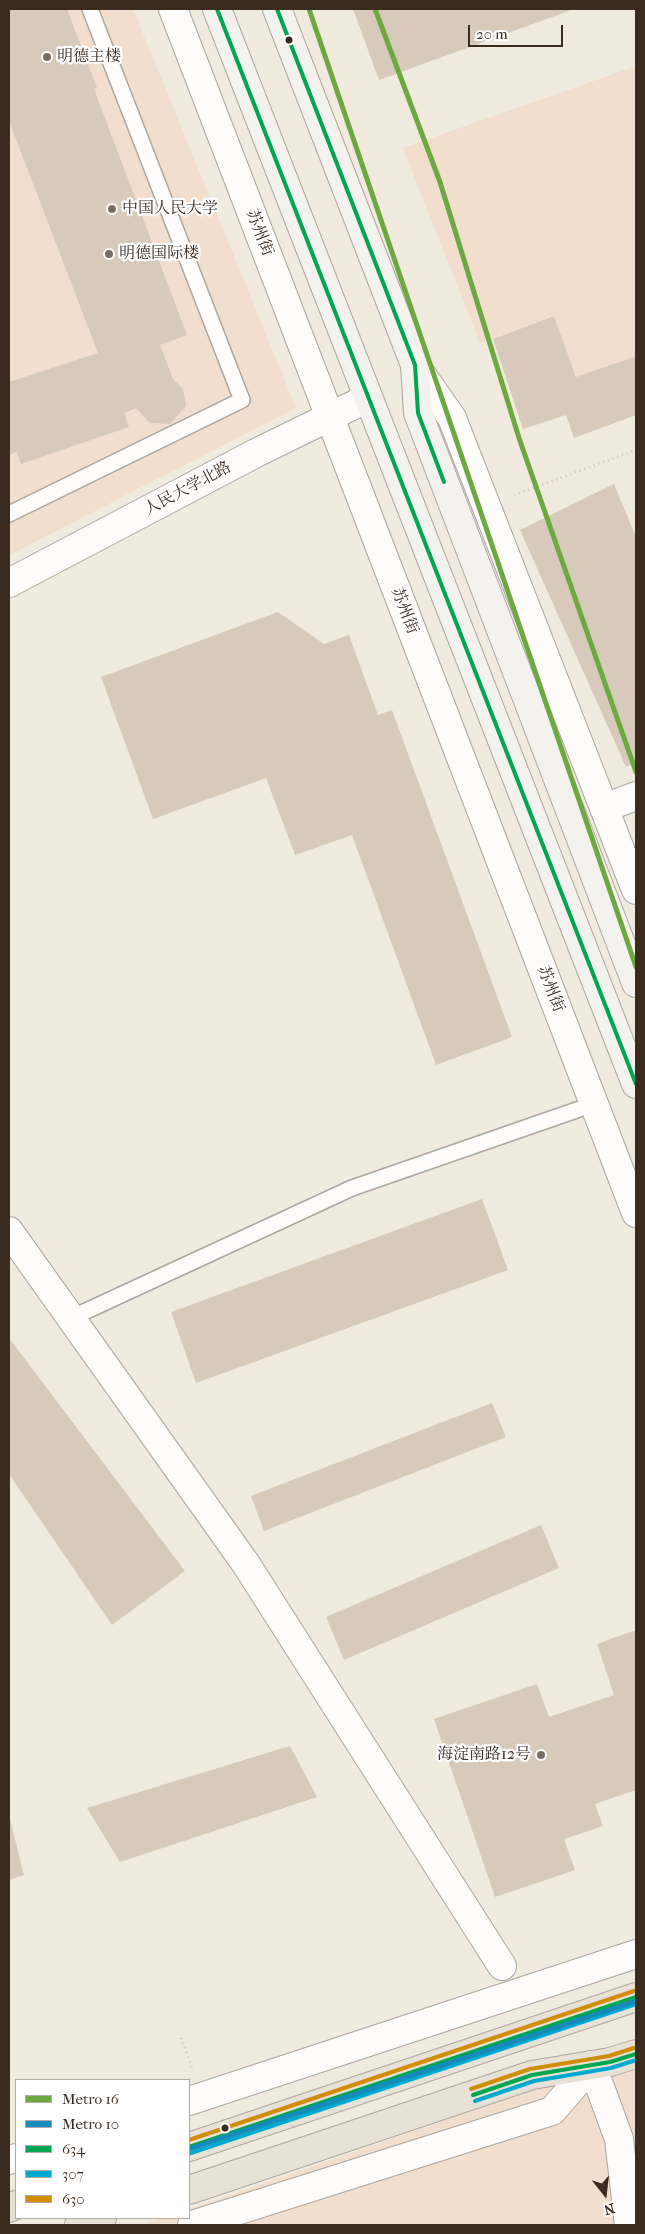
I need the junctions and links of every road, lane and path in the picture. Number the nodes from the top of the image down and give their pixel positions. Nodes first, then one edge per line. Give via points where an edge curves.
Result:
1 (90, 9) edge
2 (173, 9) edge
3 (217, 9) edge
4 (277, 9) edge
5 (415, 364) junction
6 (368, 398) junction
7 (329, 417) junction
8 (636, 450) edge
9 (486, 505) junction
10 (9, 514) edge
11 (9, 583) edge
12 (636, 796) edge
13 (604, 808) junction
14 (636, 890) edge
15 (636, 983) edge
16 (636, 1084) edge
17 (594, 1104) junction
18 (636, 1213) edge
19 (9, 1231) edge
20 (71, 1318) junction
21 (636, 1954) edge
22 (502, 1966) dead end
23 (636, 1997) edge
24 (636, 2054) edge
25 (592, 2065) junction
26 (190, 2101) edge
27 (190, 2147) edge
28 (190, 2190) edge
29 (99, 2219) edge
30 (79, 2225) edge
31 (192, 2225) edge
32 (629, 2225) edge

1 - 10 lane via 242,400
2 - 7 street, 苏州街
3 - 6 main road
4 - 5 main road
5 - 9 street via 452,418
5 - 15 main road via 418,413
6 - 7 street, 人民大学北路
6 - 16 main road
7 - 11 street, 人民大学北路
7 - 17 street, 苏州街
8 - 9 path
9 - 13 street
12 - 13 street
13 - 14 street
17 - 18 street, 苏州街
17 - 20 lane via 352,1188
19 - 20 street
20 - 22 street via 246,1564
21 - 26 street
23 - 27 main road
24 - 25 main road
25 - 28 main road via 532,2075
25 - 31 street via 552,2111
25 - 32 street via 618,2138
29 - 30 main road

